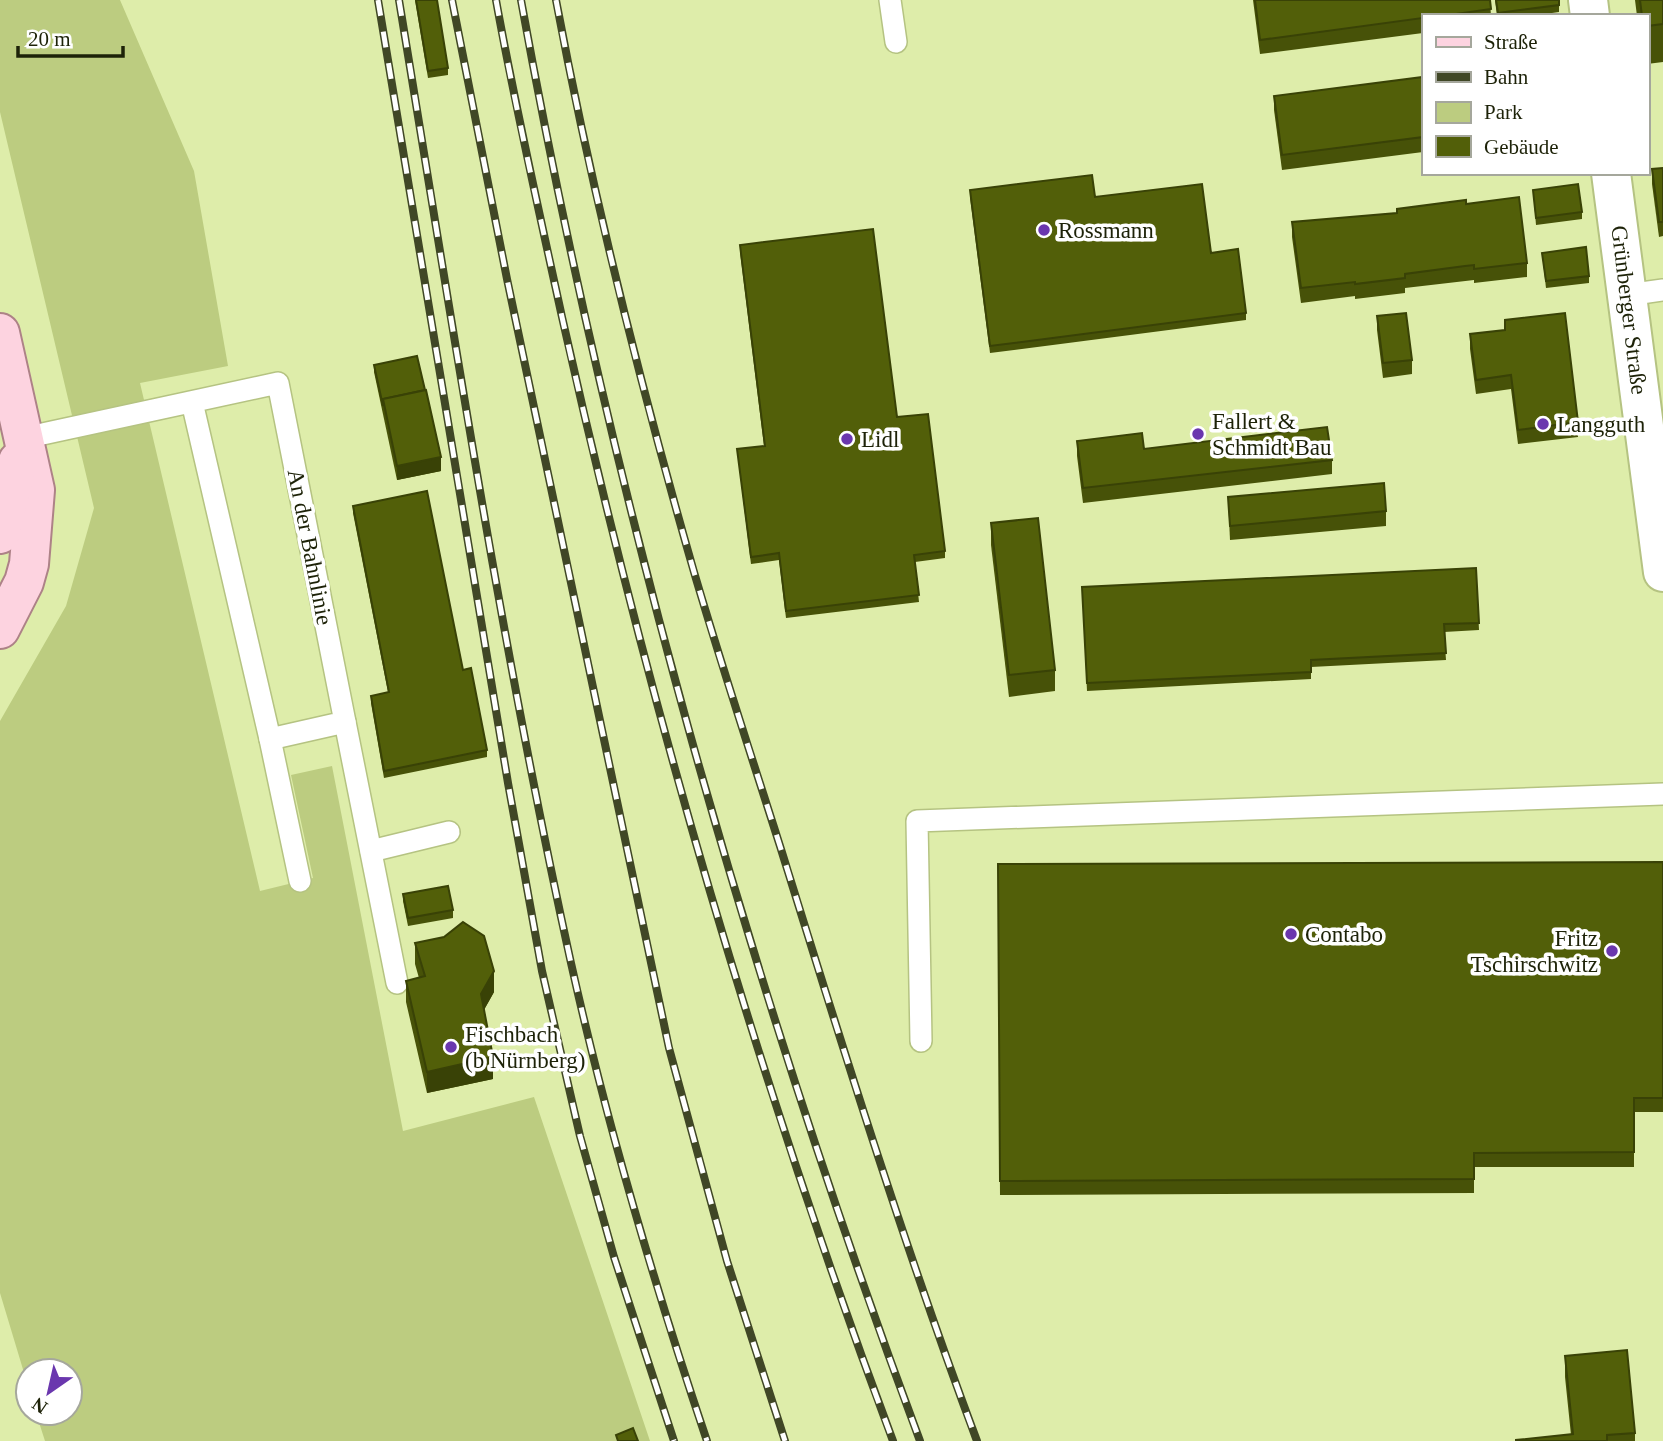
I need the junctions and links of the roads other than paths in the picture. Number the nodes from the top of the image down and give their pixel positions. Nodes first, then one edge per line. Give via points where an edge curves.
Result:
1 (890, 0) edge
2 (896, 42) dead end
3 (1612, 175) edge
4 (1645, 292) edge
5 (0, 333) edge
6 (192, 402) junction
7 (24, 438) junction
8 (0, 534) edge
9 (1663, 572) edge
10 (0, 629) edge
11 (345, 722) junction
12 (270, 739) junction
13 (1663, 794) edge
14 (449, 832) dead end
15 (371, 851) junction
16 (300, 881) dead end
17 (397, 984) dead end
18 (921, 1041) dead end

1 - 2 lane
3 - 4 street, Grünberger Straße
4 - 9 street, Grünberger Straße
5 - 7 main road
6 - 7 lane, An der Bahnlinie
6 - 11 lane, An der Bahnlinie via 278,383
6 - 12 lane
7 - 8 main road
7 - 10 main road via 35,490 32,546 24,582
11 - 12 lane
11 - 15 lane
12 - 16 lane
13 - 18 lane via 917,821
14 - 15 lane
15 - 17 lane

